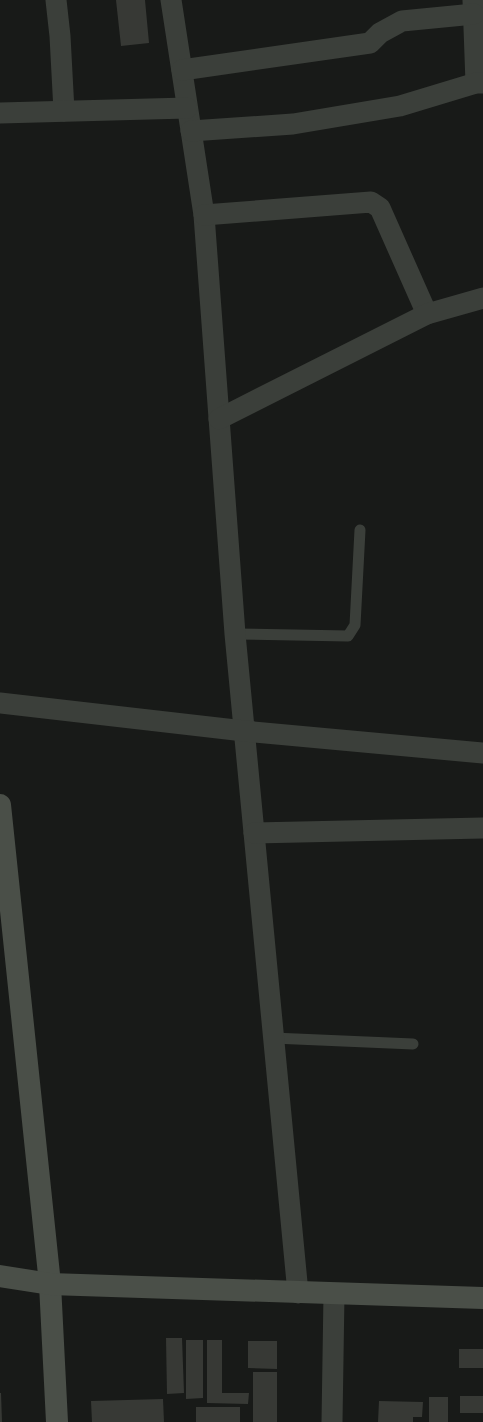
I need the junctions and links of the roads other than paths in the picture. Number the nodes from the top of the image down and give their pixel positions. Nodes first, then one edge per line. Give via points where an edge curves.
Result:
1 (56, 0) edge
2 (171, 0) edge
3 (473, 7) edge
4 (182, 70) junction
5 (480, 83) edge
6 (187, 108) junction
7 (64, 111) junction
8 (0, 113) edge
9 (191, 131) junction
10 (204, 215) junction
11 (483, 298) edge
12 (427, 314) junction
13 (219, 419) junction
14 (360, 530) dead end
15 (235, 634) junction
16 (0, 703) edge
17 (244, 731) junction
18 (483, 753) edge
19 (0, 804) edge
20 (483, 828) edge
21 (254, 833) junction
22 (273, 1038) junction
23 (413, 1044) dead end
24 (0, 1276) edge
25 (50, 1284) junction
26 (298, 1293) junction
27 (334, 1294) junction
28 (483, 1298) edge
29 (57, 1422) edge
30 (332, 1422) edge

1 - 7 street
2 - 4 street
3 - 4 street via 402,21 380,33 370,43
3 - 5 street
4 - 6 street
5 - 9 street via 400,106 293,124
6 - 7 street
6 - 9 street
7 - 8 street
9 - 10 street
10 - 12 street via 371,202 380,208
10 - 13 street
11 - 12 street
12 - 13 street
13 - 15 street
14 - 15 lane via 355,626 348,636
15 - 17 street
16 - 17 street
17 - 18 street
17 - 21 street
19 - 25 street
20 - 21 street
21 - 22 street
22 - 23 lane
22 - 26 street
24 - 25 street
25 - 26 street
25 - 29 street
26 - 27 street
27 - 28 street
27 - 30 street

